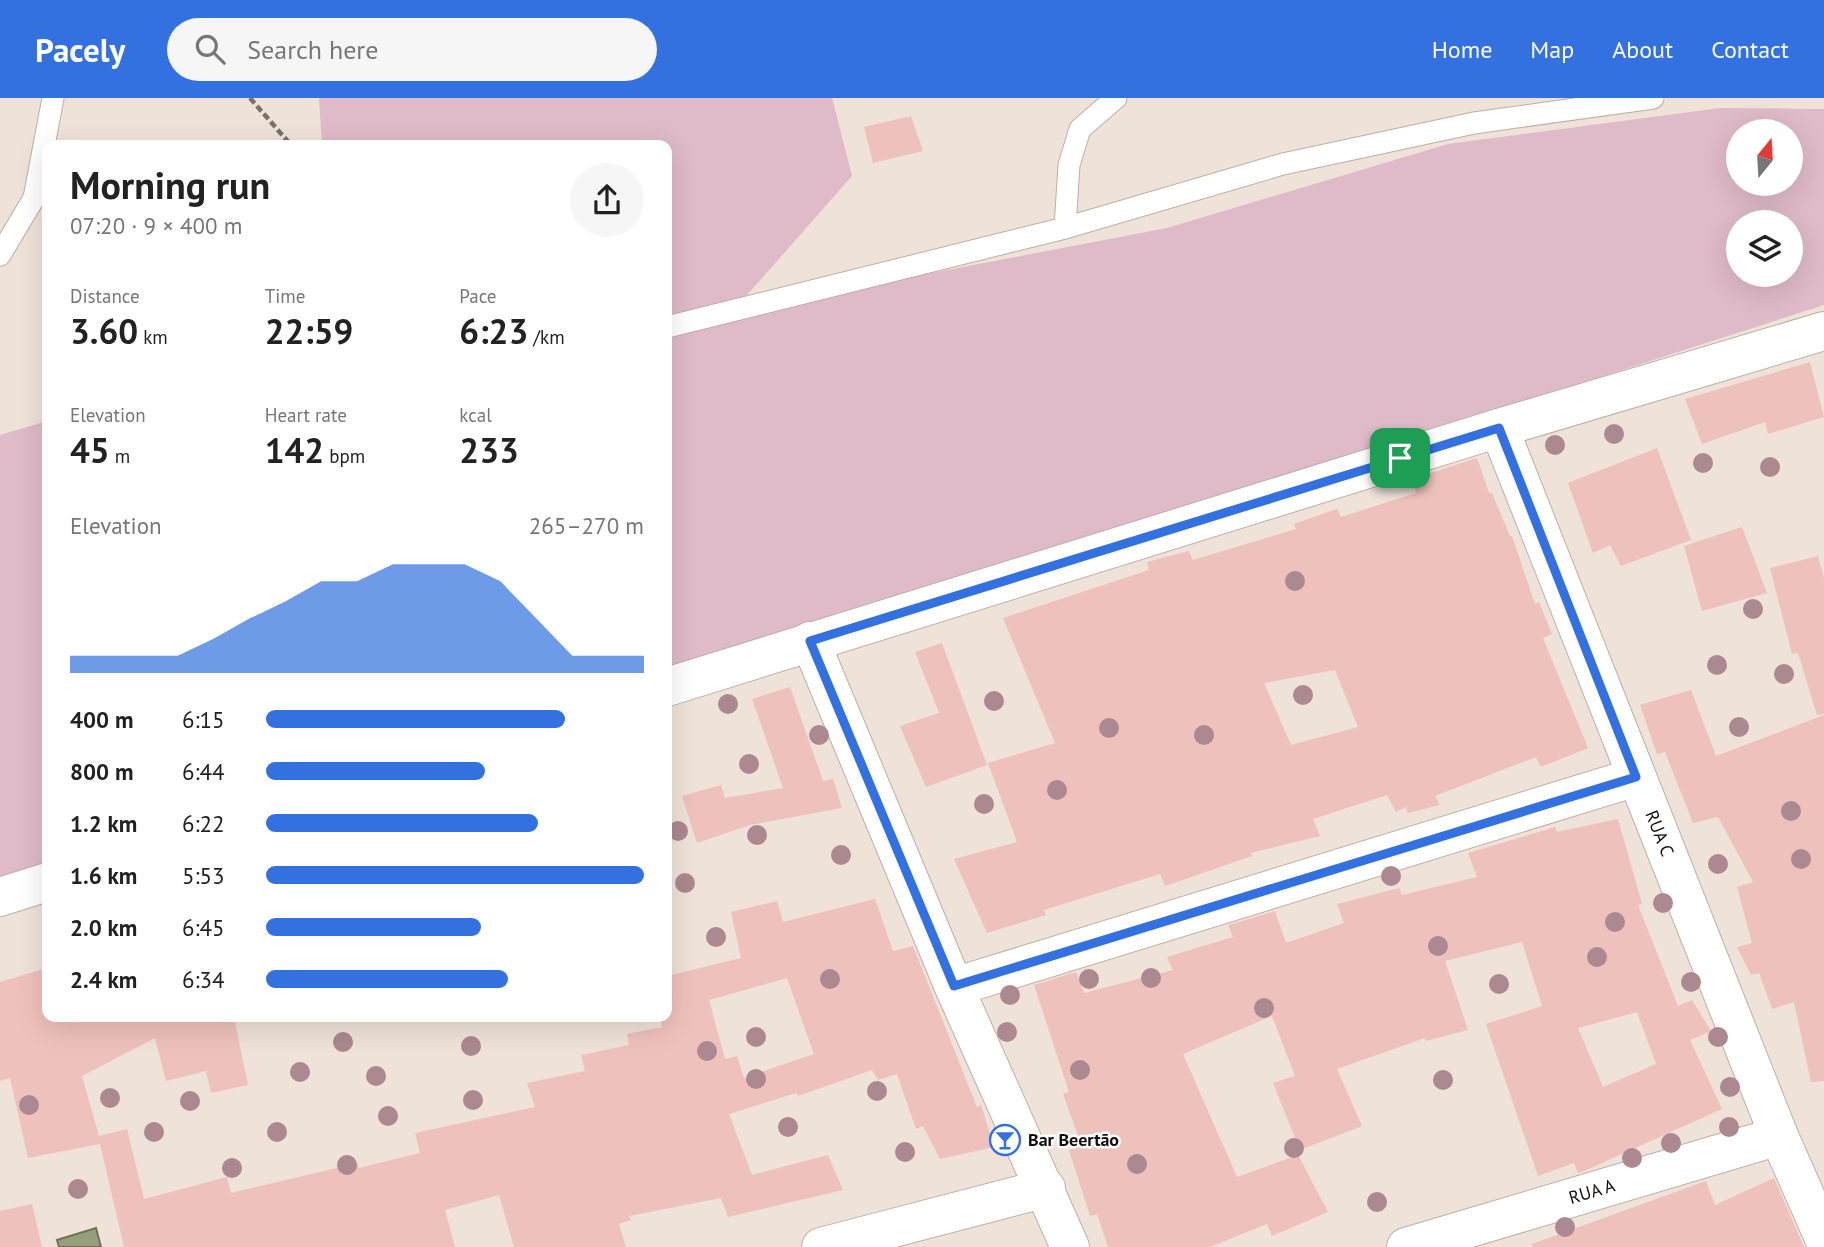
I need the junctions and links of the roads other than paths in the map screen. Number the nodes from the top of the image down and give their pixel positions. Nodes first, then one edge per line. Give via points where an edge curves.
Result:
1 (53, 98) edge
2 (1116, 98) edge
3 (1653, 98) edge
4 (45, 140) edge
5 (42, 156) edge
6 (1065, 228) junction
7 (0, 255) edge
8 (672, 326) edge
9 (1824, 331) edge
10 (1499, 428) junction
11 (810, 641) junction
12 (672, 685) edge
13 (1636, 777) junction
14 (42, 884) edge
15 (0, 897) edge
16 (954, 986) junction
17 (1779, 1136) junction
18 (1046, 1188) junction
19 (1824, 1238) edge
20 (821, 1247) edge
21 (1070, 1247) edge
22 (1406, 1247) edge

1 - 4 lane
2 - 6 lane via 1080,129 1069,165
3 - 6 lane via 1474,123 1297,161
5 - 7 lane via 34,198
6 - 8 lane
9 - 10 street
10 - 11 street
10 - 13 street, RUA C
11 - 12 street
11 - 16 street
13 - 16 street
13 - 17 street, RUA C
14 - 15 street
16 - 18 street
17 - 19 street, RUA C
17 - 22 street, RUA A
18 - 20 street
18 - 21 street

